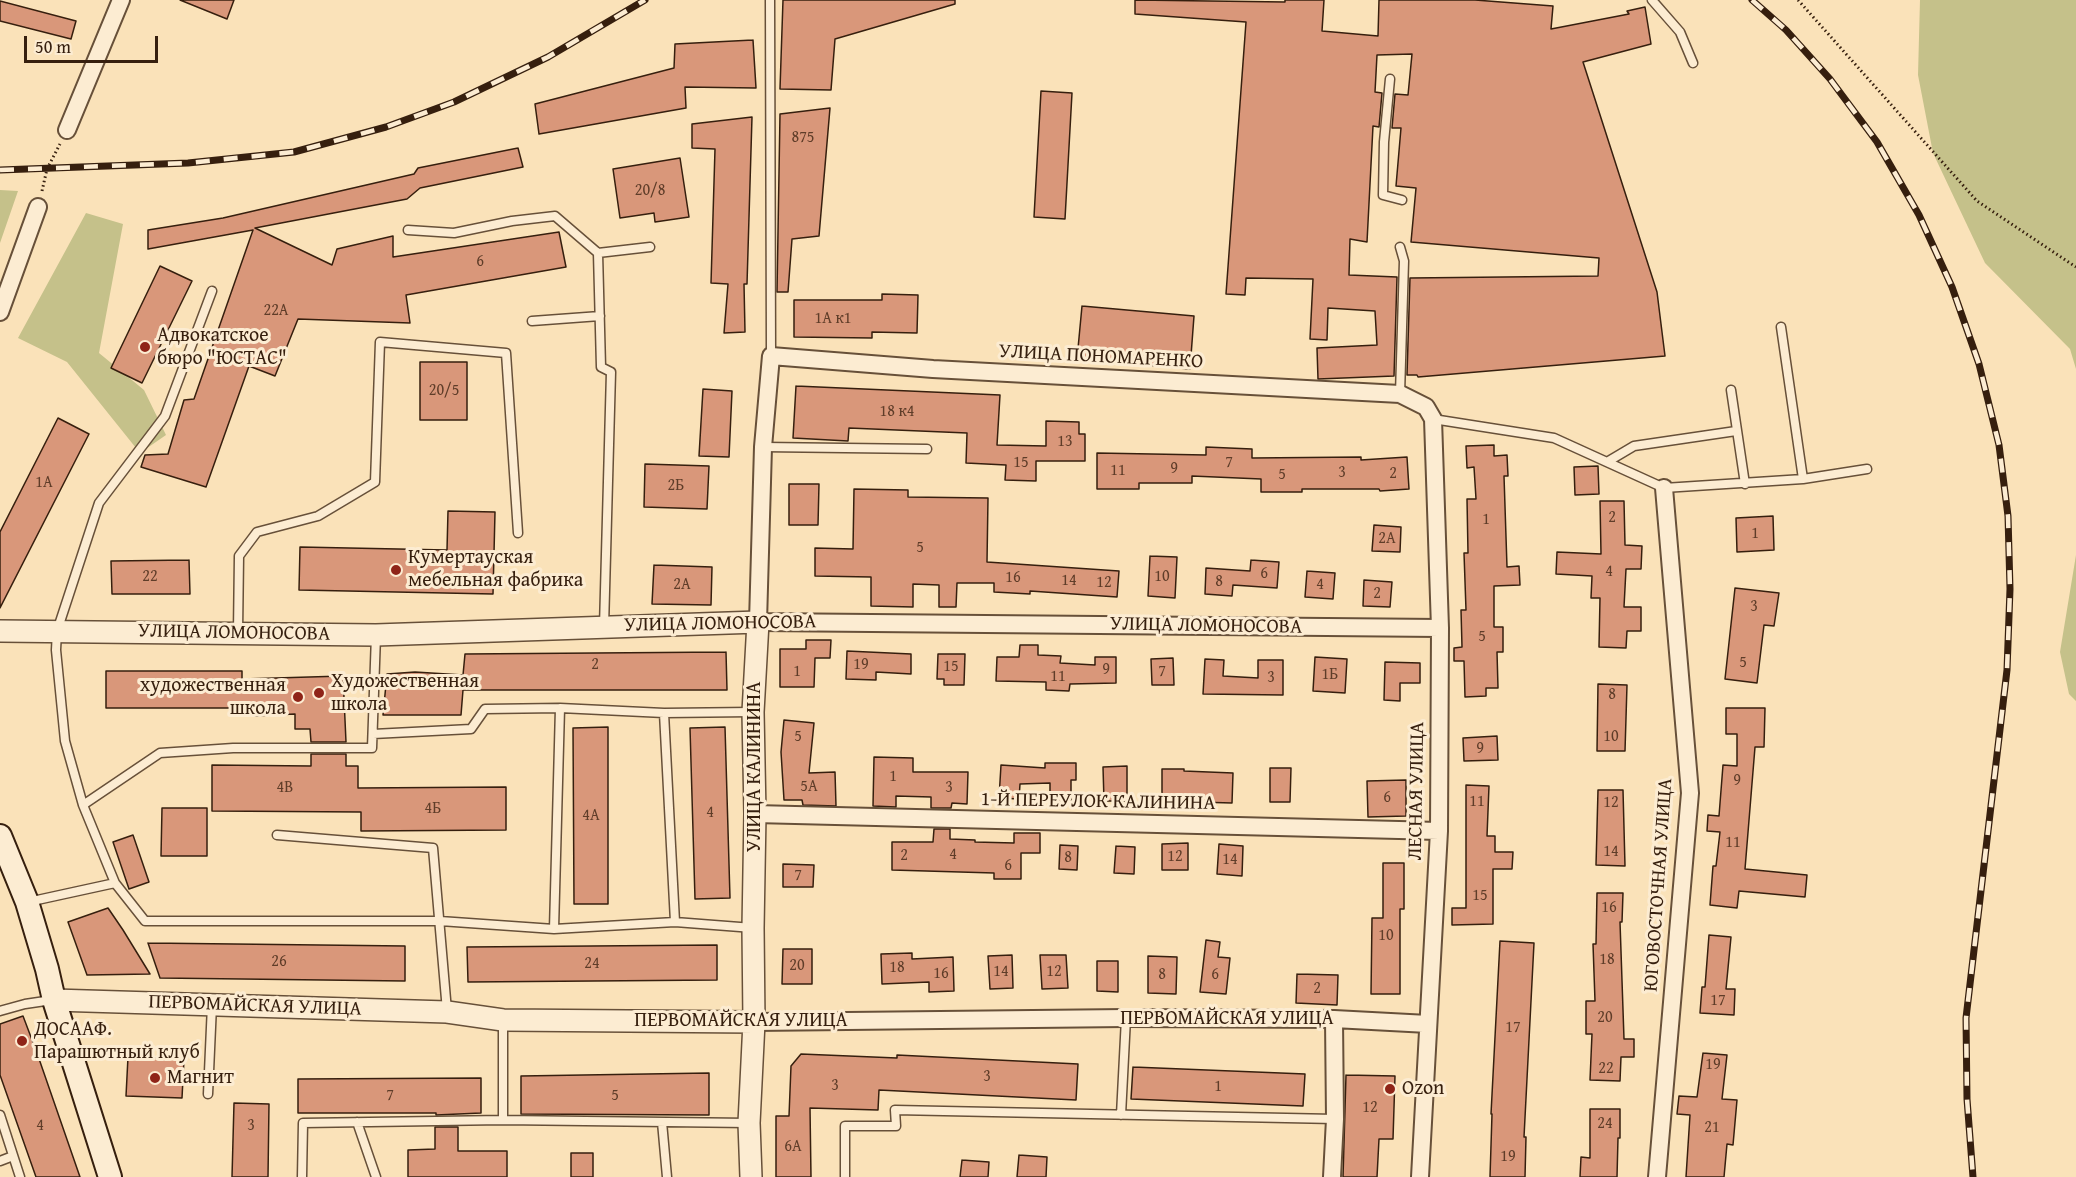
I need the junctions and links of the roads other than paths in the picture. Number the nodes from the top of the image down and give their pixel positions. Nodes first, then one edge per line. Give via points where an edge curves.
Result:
1 (122, 0) edge
2 (770, 0) edge
3 (1652, 0) edge
4 (1693, 63) dead end
5 (1390, 79) dead end
6 (67, 129) road end
7 (1401, 201) dead end
8 (38, 207) road end
9 (408, 230) dead end
10 (650, 247) dead end
11 (1400, 247) dead end
12 (598, 253) junction
13 (212, 291) dead end
14 (0, 312) edge
15 (600, 316) junction
16 (532, 321) dead end
17 (1781, 327) dead end
18 (771, 357) junction
19 (1731, 390) dead end
20 (1400, 394) junction
21 (1430, 413) junction
22 (1736, 431) junction
23 (763, 447) junction
24 (927, 449) dead end
25 (1607, 462) junction
26 (1866, 469) dead end
27 (1803, 479) junction
28 (1745, 484) junction
29 (1664, 488) junction
30 (518, 533) dead end
31 (758, 622) junction
32 (604, 627) junction
33 (1440, 628) junction
34 (0, 631) edge
35 (57, 631) junction
36 (238, 633) junction
37 (376, 634) junction
38 (560, 708) junction
39 (753, 712) junction
40 (664, 713) junction
41 (373, 734) junction
42 (83, 805) junction
43 (755, 814) junction
44 (1438, 831) junction
45 (0, 836) edge
46 (277, 836) dead end
47 (115, 883) junction
48 (27, 902) junction
49 (440, 921) junction
50 (675, 922) junction
51 (753, 928) junction
52 (554, 929) junction
53 (54, 1000) junction
54 (212, 1005) junction
55 (0, 1011) edge
56 (447, 1012) junction
57 (1126, 1018) junction
58 (1334, 1018) junction
59 (503, 1020) junction
60 (754, 1022) junction
61 (1428, 1024) junction
62 (208, 1094) dead end
63 (0, 1115) edge
64 (1121, 1115) junction
65 (1335, 1119) junction
66 (503, 1120) junction
67 (357, 1122) junction
68 (662, 1122) junction
69 (749, 1123) junction
70 (14, 1156) junction
71 (0, 1161) edge
72 (20, 1177) edge
73 (110, 1177) edge
74 (302, 1177) edge
75 (376, 1177) edge
76 (667, 1177) edge
77 (751, 1177) edge
78 (845, 1177) edge
79 (1332, 1177) edge
80 (1420, 1177) edge
81 (1657, 1177) edge

1 - 6 street
2 - 18 lane
3 - 4 lane via 1680,32
5 - 7 lane via 1383,195
8 - 14 street
9 - 12 lane via 454,233 555,216
10 - 12 lane
11 - 20 lane via 1404,261
12 - 15 lane
13 - 35 lane via 165,416 99,503
15 - 16 lane
15 - 32 lane via 601,367 611,372
17 - 27 lane
18 - 20 street, УЛИЦА ПОНОМАРЕНКО
18 - 23 street, УЛИЦА КАЛИНИНА
19 - 22 lane
20 - 21 street, УЛИЦА ПОНОМАРЕНКО
21 - 25 lane via 1554,438
21 - 33 street, ЛЕСНАЯ УЛИЦА
22 - 25 lane via 1634,446
22 - 28 lane
23 - 24 lane
23 - 31 street, УЛИЦА КАЛИНИНА
25 - 29 lane
26 - 27 lane
27 - 28 lane
28 - 29 lane
29 - 81 street, ЮГОВОСТОЧНАЯ УЛИЦА via 1690,793
30 - 36 lane via 506,353 380,342 375,482 318,516 257,532 239,556
31 - 32 street, УЛИЦА ЛОМОНОСОВА
31 - 33 street, УЛИЦА ЛОМОНОСОВА
31 - 39 street, УЛИЦА КАЛИНИНА
32 - 37 street, УЛИЦА ЛОМОНОСОВА
33 - 44 street, ЛЕСНАЯ УЛИЦА
34 - 35 street, УЛИЦА ЛОМОНОСОВА
35 - 36 street, УЛИЦА ЛОМОНОСОВА
35 - 42 lane via 65,741
36 - 37 street, УЛИЦА ЛОМОНОСОВА
37 - 41 lane
38 - 40 lane
38 - 41 lane via 485,709 471,729
38 - 52 lane
39 - 40 lane
39 - 43 street, УЛИЦА КАЛИНИНА
40 - 50 lane
41 - 42 lane via 372,748 233,748 160,753
42 - 47 lane
43 - 44 street, 1-Й ПЕРЕУЛОК КАЛИНИНА
43 - 51 street, УЛИЦА КАЛИНИНА
44 - 61 street, ЛЕСНАЯ УЛИЦА
45 - 48 main road
46 - 49 lane via 433,848
47 - 48 lane
47 - 49 lane via 145,921
48 - 53 main road
49 - 52 lane
49 - 56 lane
50 - 51 lane
50 - 52 lane
51 - 60 street, УЛИЦА КАЛИНИНА
53 - 54 street, ПЕРВОМАЙСКАЯ УЛИЦА
53 - 55 lane
53 - 73 main road
54 - 56 street, ПЕРВОМАЙСКАЯ УЛИЦА
54 - 62 lane
56 - 59 street, ПЕРВОМАЙСКАЯ УЛИЦА
57 - 58 street, ПЕРВОМАЙСКАЯ УЛИЦА
57 - 60 street, ПЕРВОМАЙСКАЯ УЛИЦА
57 - 64 lane
58 - 61 street, ПЕРВОМАЙСКАЯ УЛИЦА
58 - 65 street
59 - 60 street, ПЕРВОМАЙСКАЯ УЛИЦА
59 - 66 lane
60 - 69 street, УЛИЦА КАЛИНИНА
61 - 80 street, ЛЕСНАЯ УЛИЦА
63 - 70 lane
64 - 65 lane
64 - 78 lane via 895,1110 896,1126 845,1126
65 - 79 street
66 - 67 lane
66 - 68 lane
67 - 74 lane via 303,1123
67 - 75 lane
68 - 69 lane
68 - 76 lane
69 - 77 street, УЛИЦА КАЛИНИНА
70 - 71 lane
70 - 72 lane

